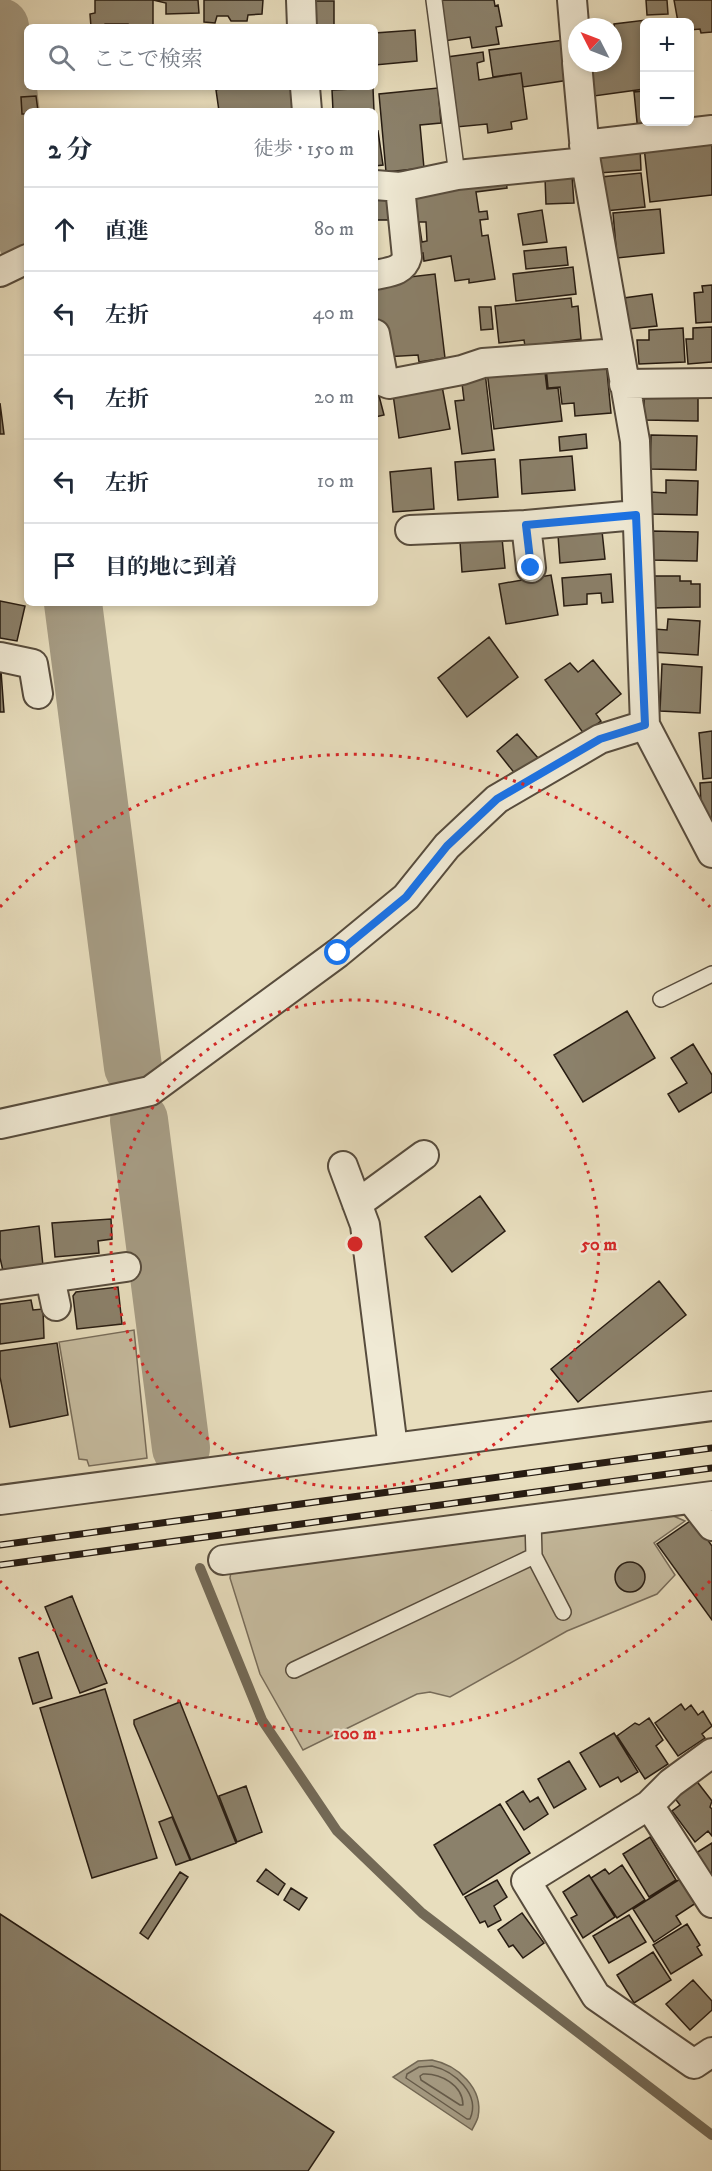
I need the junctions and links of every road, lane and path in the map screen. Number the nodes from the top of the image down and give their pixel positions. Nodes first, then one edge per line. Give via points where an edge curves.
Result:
1 (301, 0) edge
2 (434, 0) edge
3 (572, 0) edge
4 (573, 18) edge
5 (302, 24) edge
6 (578, 72) edge
7 (305, 90) edge
8 (307, 108) edge
9 (712, 130) edge
10 (585, 154) junction
11 (457, 175) junction
12 (388, 186) edge
13 (24, 260) edge
14 (0, 272) edge
15 (378, 273) edge
16 (378, 350) edge
17 (619, 353) junction
18 (712, 383) edge
19 (624, 384) junction
20 (636, 515) junction
21 (526, 525) junction
22 (410, 530) dead end
23 (531, 568) dead end
24 (0, 657) edge
25 (38, 694) dead end
26 (645, 725) junction
27 (711, 848) edge
28 (712, 974) edge
29 (661, 999) dead end
30 (0, 1124) edge
31 (424, 1155) dead end
32 (343, 1166) dead end
33 (357, 1204) junction
34 (126, 1267) dead end
35 (50, 1278) junction
36 (0, 1285) edge
37 (56, 1306) dead end
38 (712, 1406) edge
39 (393, 1448) junction
40 (702, 1497) edge
41 (0, 1500) edge
42 (533, 1519) junction
43 (712, 1526) edge
44 (534, 1556) junction
45 (223, 1560) dead end
46 (563, 1612) dead end
47 (294, 1670) dead end
48 (712, 1753) edge
49 (649, 1805) junction
50 (712, 1903) edge
51 (712, 2052) edge

1 - 5 street
2 - 11 lane
3 - 4 street
6 - 10 street
7 - 8 street
9 - 10 street
10 - 11 street
10 - 17 street
11 - 12 street
12 - 15 street via 407,257 399,269
13 - 14 street
16 - 17 street via 384,382 389,384 483,363
17 - 19 street
18 - 19 street
19 - 20 street via 635,441
20 - 21 street
20 - 26 street
21 - 22 street
21 - 23 street
24 - 25 street via 33,664
26 - 27 street
26 - 30 street via 600,739 497,799 447,846 406,897 338,953 150,1091
28 - 29 lane
31 - 33 street
32 - 33 street
33 - 39 street via 365,1225
34 - 35 street
35 - 36 street
35 - 37 street
38 - 39 street
39 - 41 street
40 - 42 street
40 - 43 street
42 - 44 lane
42 - 45 street
44 - 46 lane
44 - 47 lane
48 - 49 street
49 - 50 street
49 - 51 street via 526,1881 596,1996 694,2064

